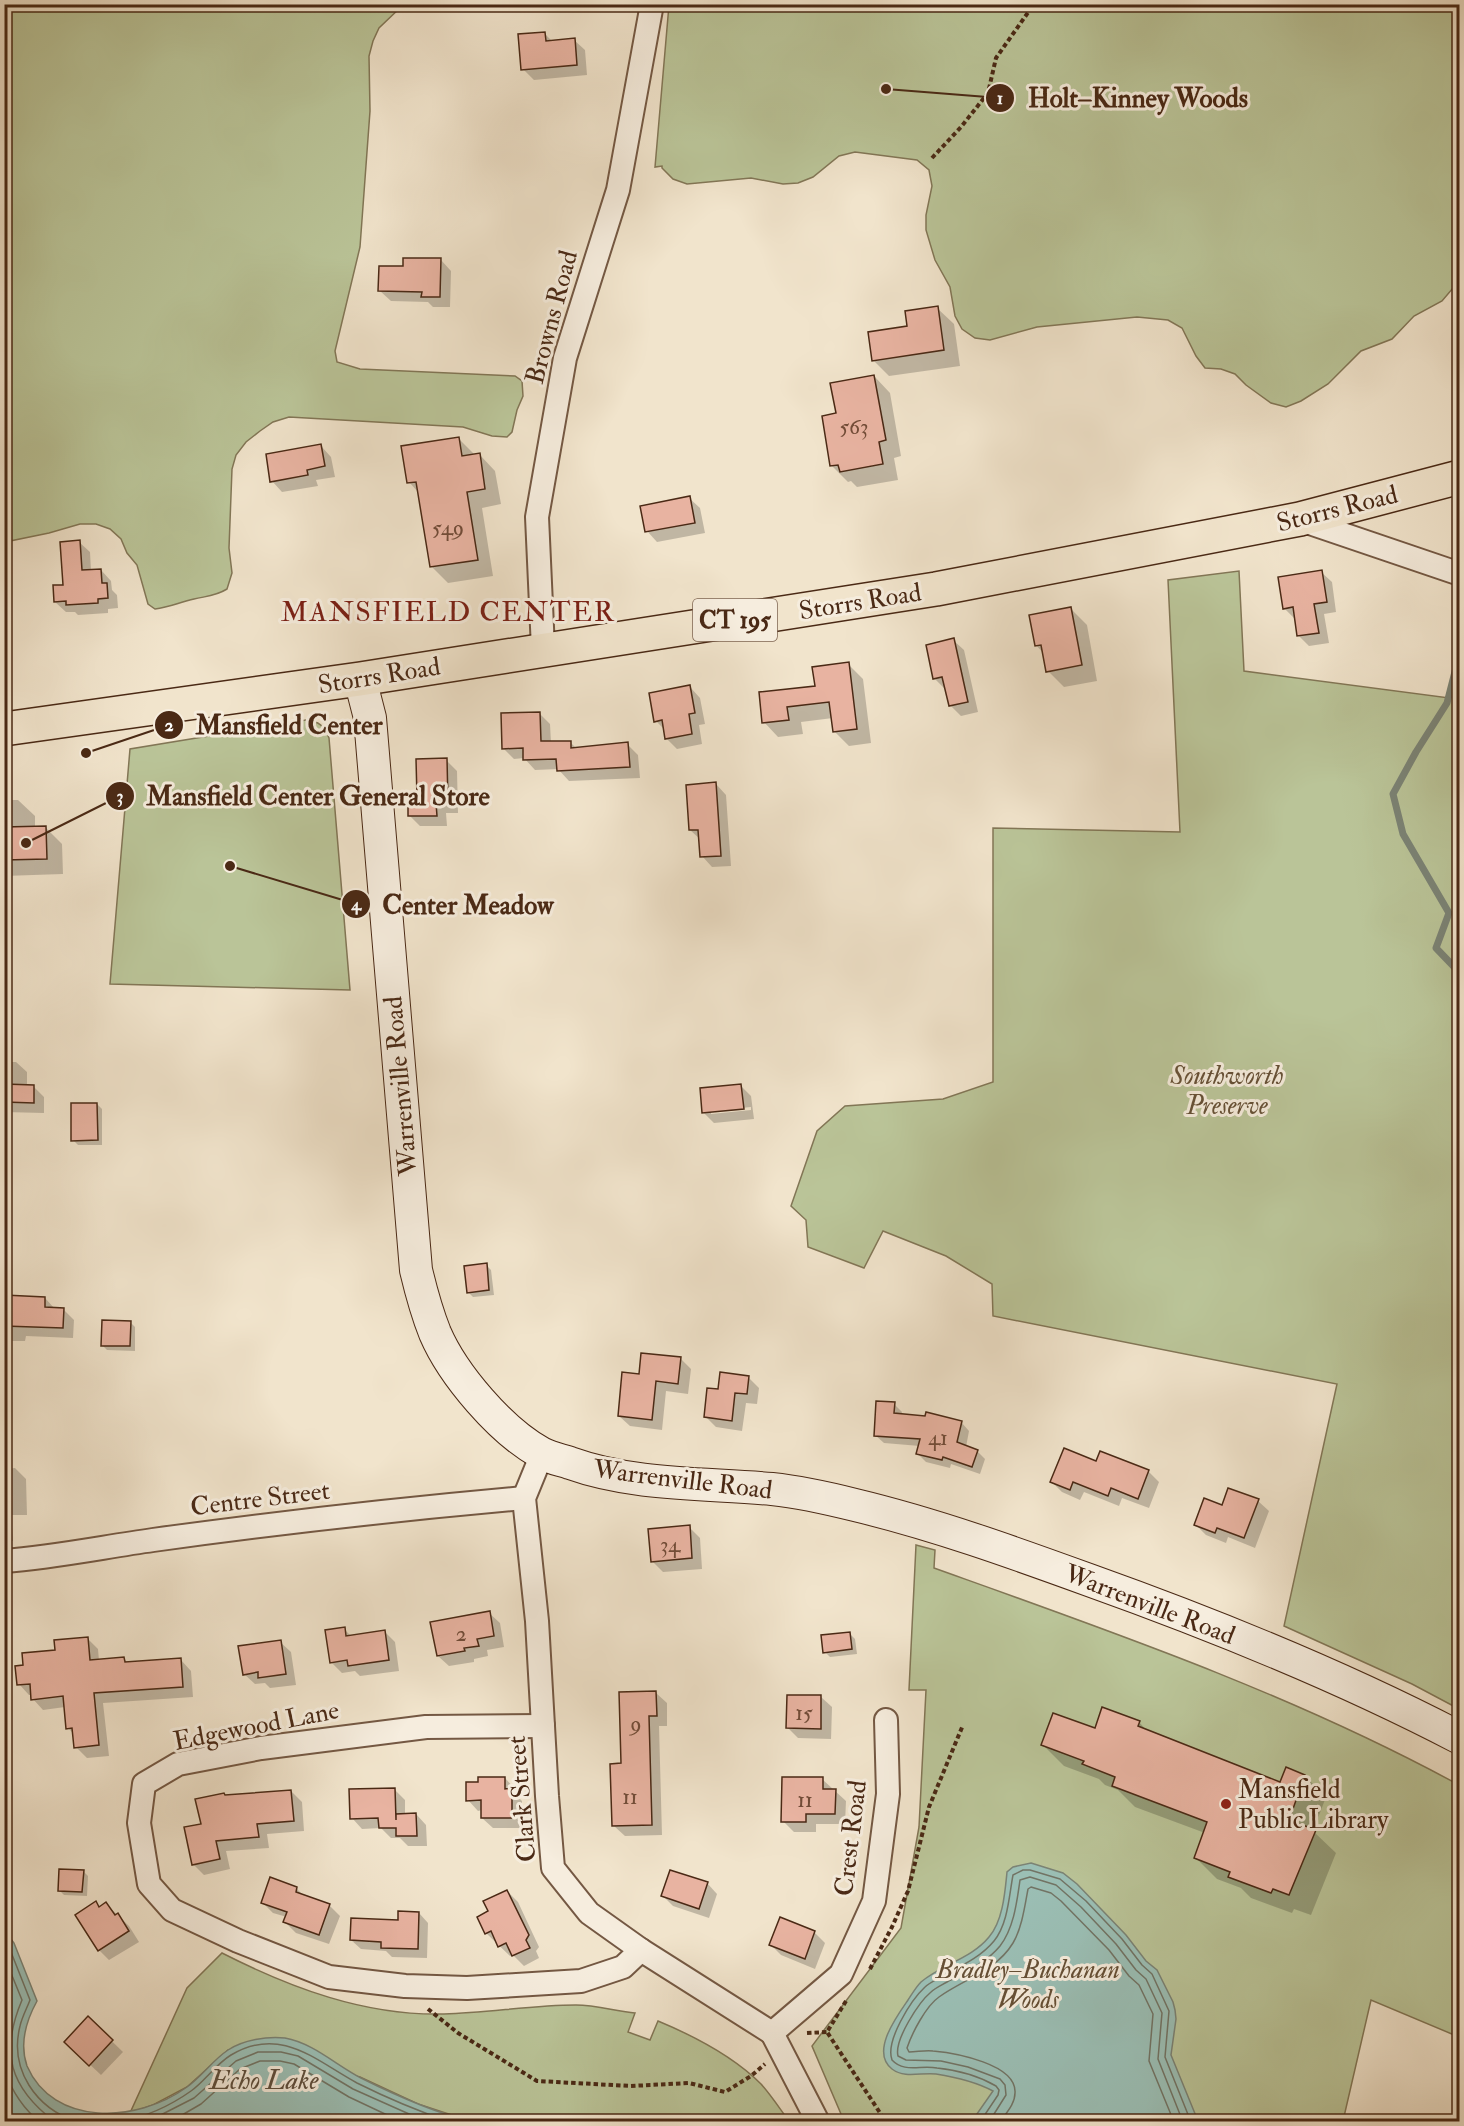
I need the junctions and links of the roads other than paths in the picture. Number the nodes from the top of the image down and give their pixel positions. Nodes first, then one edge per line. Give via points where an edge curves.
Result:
1 (652, 4) edge
2 (1460, 477) edge
3 (1300, 519) junction
4 (1460, 574) edge
5 (543, 649) junction
6 (360, 679) junction
7 (4, 729) edge
8 (542, 1454) junction
9 (524, 1498) junction
10 (4, 1561) edge
11 (886, 1720) dead end
12 (543, 1726) junction
13 (1460, 1738) edge
14 (641, 1950) junction
15 (777, 2042) junction
16 (818, 2121) edge

1 - 5 street, Browns Road via 618,190 565,358 537,517
2 - 3 main road, Storrs Road / CT 195
3 - 4 street
3 - 5 main road, Storrs Road / CT 195 via 936,589
5 - 6 main road, Storrs Road / CT 195
6 - 7 main road, Storrs Road / CT 195
6 - 8 main road, Warrenville Road via 370,718 416,1270 436,1335 455,1366 477,1398
8 - 9 street, Clark Street
8 - 13 main road, Warrenville Road via 588,1470 635,1479 808,1494 964,1537 1111,1588 1280,1654
9 - 10 street, Centre Street via 398,1510
9 - 12 street, Clark Street
11 - 15 street, Crest Road via 888,1794 874,1901 841,1974
12 - 14 street, Clark Street via 553,1868 589,1913
12 - 14 street, Edgewood Lane via 426,1727 261,1748 178,1764 144,1784 139,1823 149,1884 172,1910 329,1977 467,1988 581,1981 623,1967
14 - 15 street, Clark Street
15 - 16 street

